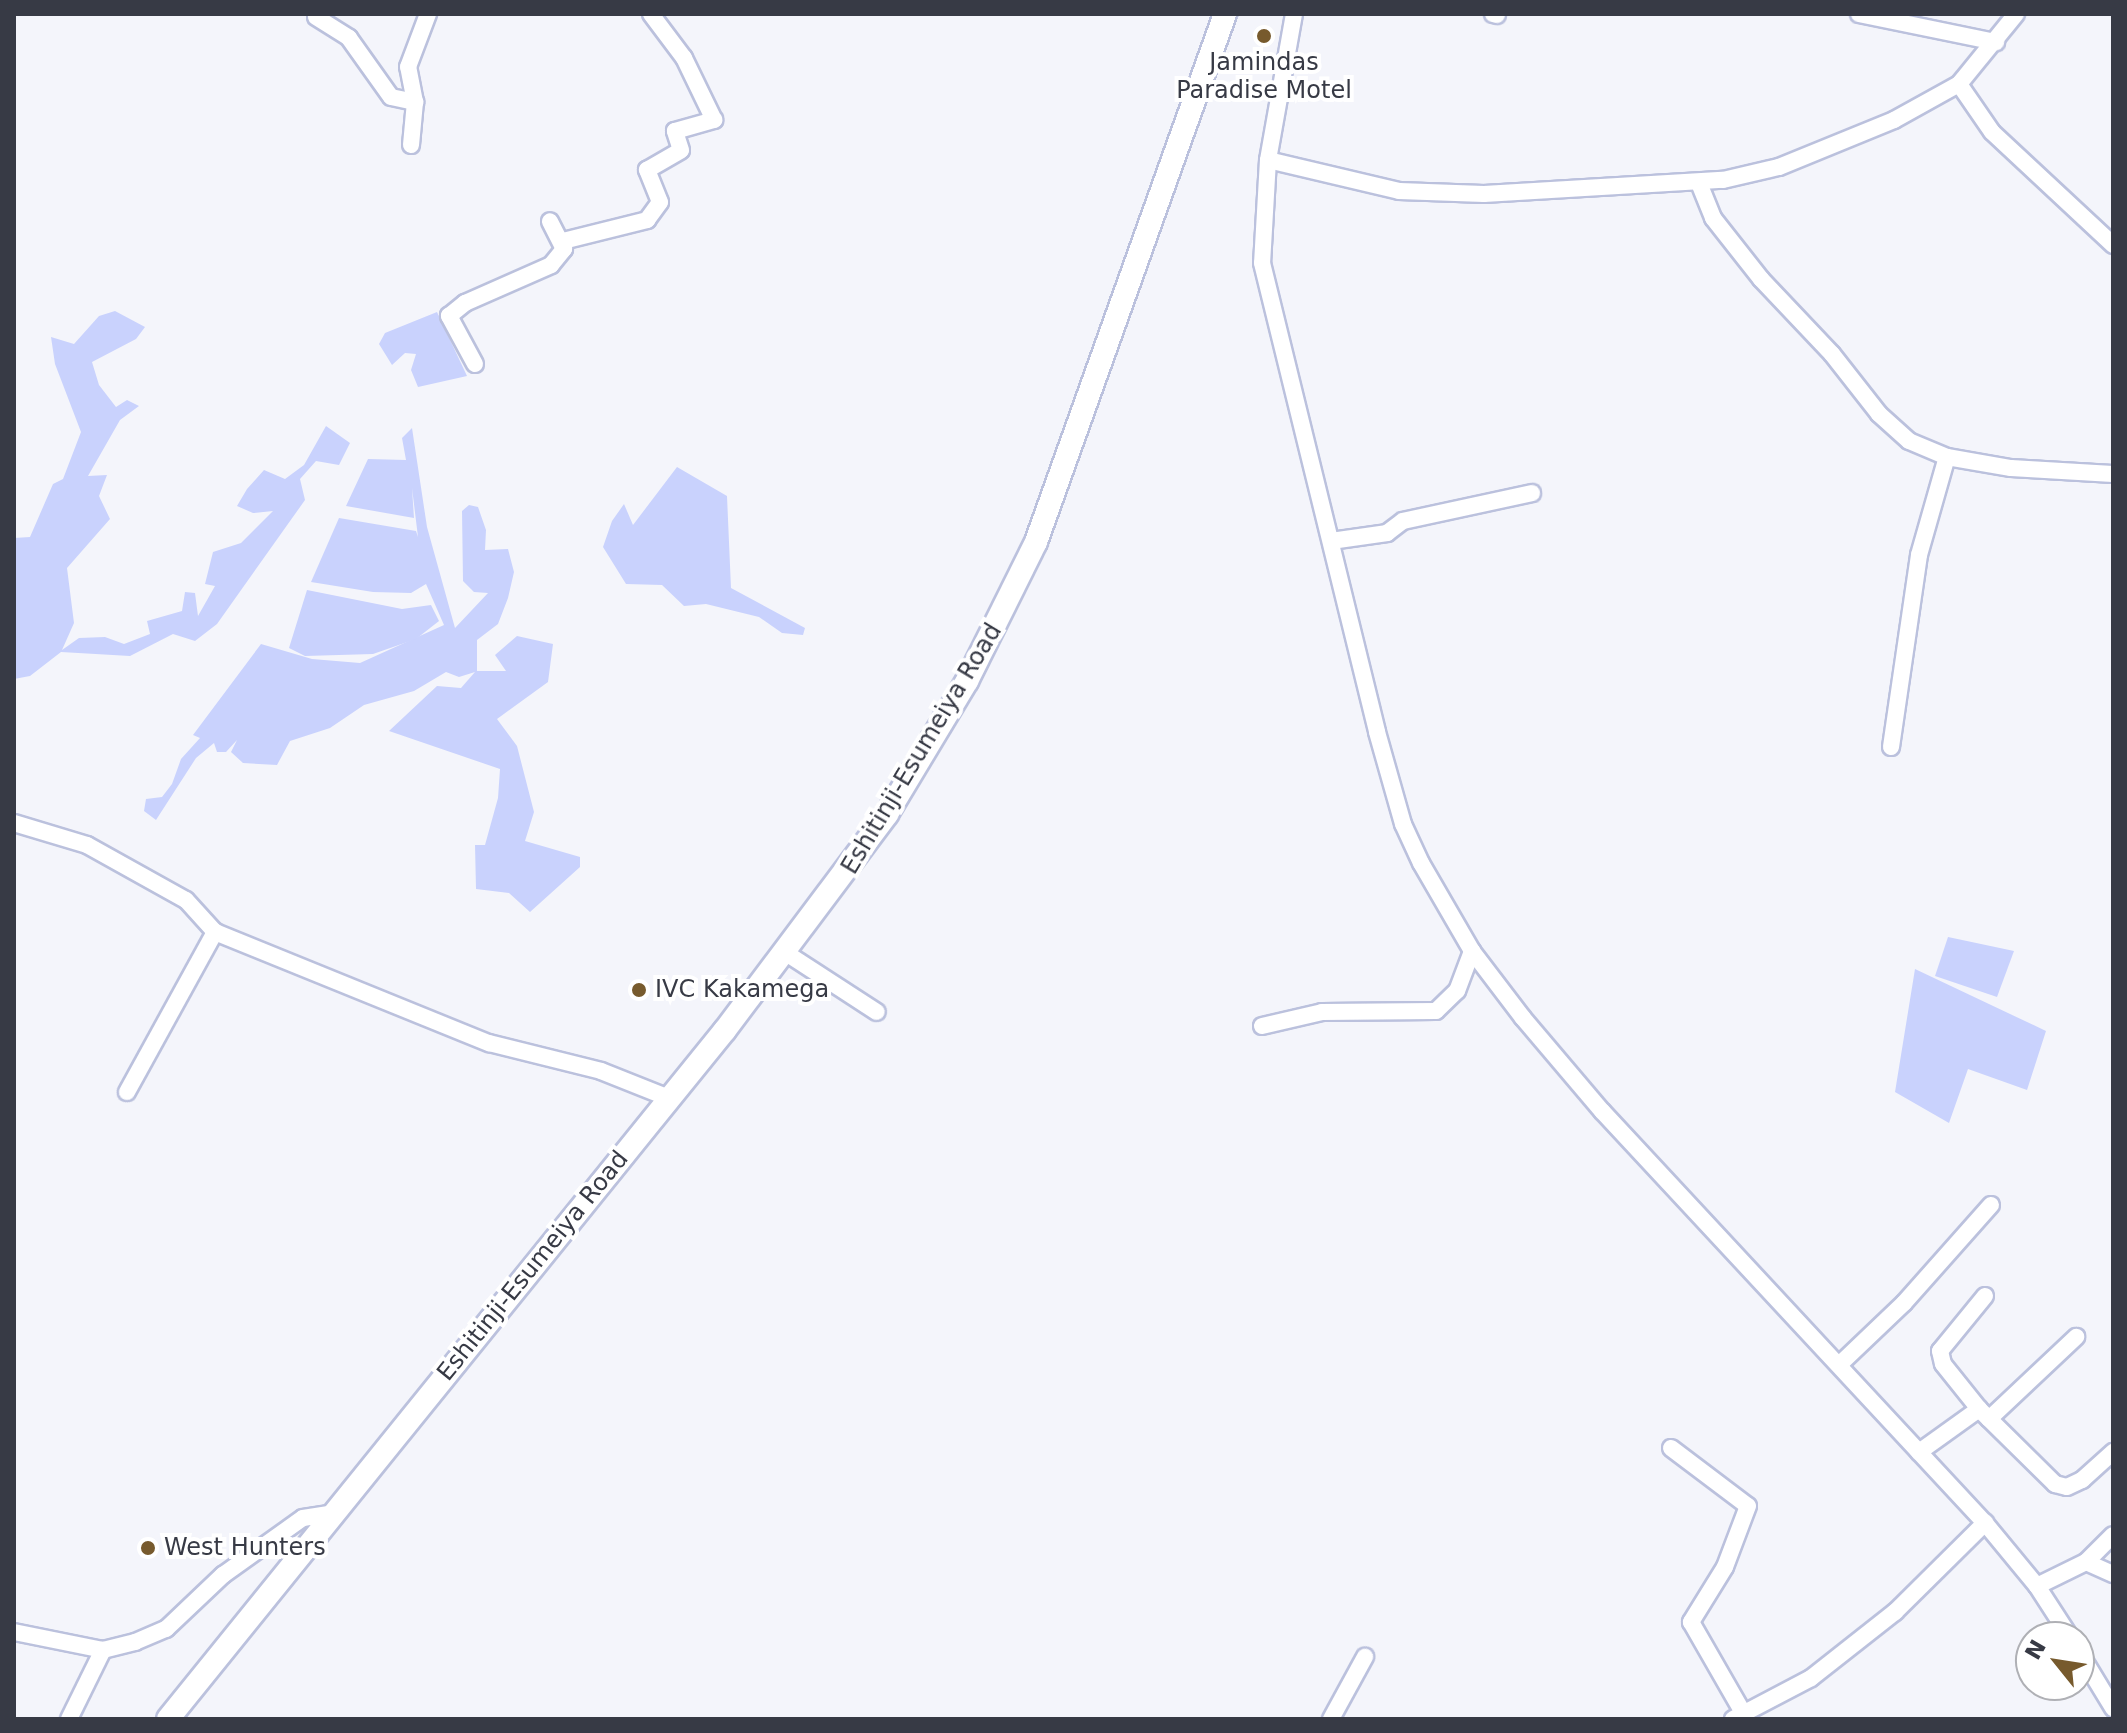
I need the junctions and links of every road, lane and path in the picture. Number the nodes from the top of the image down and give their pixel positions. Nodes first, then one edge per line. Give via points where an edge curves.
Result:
1 (428, 14) edge
2 (651, 14) edge
3 (1225, 14) edge
4 (1294, 14) edge
5 (1859, 14) edge
6 (2016, 14) edge
7 (316, 17) dead end
8 (1996, 42) junction
9 (1959, 84) junction
10 (415, 102) junction
11 (411, 145) dead end
12 (1268, 160) junction
13 (1699, 183) junction
14 (550, 221) dead end
15 (563, 241) junction
16 (2113, 245) edge
17 (475, 364) dead end
18 (1947, 457) junction
19 (2113, 474) edge
20 (1532, 493) dead end
21 (1331, 541) junction
22 (1891, 747) dead end
23 (14, 823) edge
24 (215, 932) junction
25 (1472, 951) junction
26 (786, 953) junction
27 (877, 1012) dead end
28 (1262, 1026) dead end
29 (127, 1092) dead end
30 (669, 1098) junction
31 (1991, 1205) dead end
32 (1985, 1296) dead end
33 (2076, 1337) dead end
34 (1840, 1364) junction
35 (1984, 1414) junction
36 (1671, 1448) dead end
37 (1919, 1452) junction
38 (2113, 1452) edge
39 (334, 1513) junction
40 (1985, 1523) junction
41 (2113, 1535) edge
42 (2086, 1562) junction
43 (2113, 1574) edge
44 (2037, 1586) junction
45 (2060, 1621) edge
46 (14, 1632) edge
47 (103, 1650) junction
48 (1365, 1657) dead end
49 (2095, 1678) edge
50 (2113, 1708) edge
51 (1739, 1717) edge
52 (69, 1719) edge
53 (168, 1719) edge
54 (1331, 1719) edge

1 - 10 street via 408,67
2 - 15 street via 684,58 714,120 675,131 681,150 647,170 660,202 647,220
3 - 26 highway, Eshitinji-Esumeiya Road via 1062,479 1007,607 866,847
4 - 12 street
5 - 8 street
6 - 8 street
7 - 10 street via 349,38 391,97
8 - 9 street
9 - 13 street via 1823,152
9 - 16 street via 1992,132
10 - 11 street
12 - 13 street via 1399,191 1484,194
12 - 21 street via 1262,263
13 - 18 street via 1713,218 1879,414 1909,441
14 - 15 street
15 - 17 street via 564,249 541,273 465,303 449,316
18 - 19 street via 2011,468
18 - 22 street via 1919,555
20 - 21 street via 1403,521 1387,533
21 - 25 street via 1403,824 1439,900
23 - 24 street via 87,845 186,900
24 - 29 street
24 - 30 street via 489,1043 601,1071
25 - 28 street via 1457,991 1436,1011 1322,1012
25 - 34 street via 1602,1111
26 - 27 street
26 - 30 highway, Eshitinji-Esumeiya Road
30 - 39 highway, Eshitinji-Esumeiya Road
31 - 34 street via 1904,1303
32 - 35 street via 1940,1351 1943,1364
33 - 35 street
34 - 37 street
35 - 37 street
35 - 38 street via 2055,1484 2067,1487 2082,1480
36 - 51 street via 1748,1506 1725,1567 1691,1622
37 - 40 street
39 - 47 street via 303,1518 263,1545 166,1629
39 - 53 highway, Eshitinji-Esumeiya Road
40 - 44 street
40 - 51 street via 1895,1612 1811,1678
41 - 42 street
42 - 43 street
42 - 44 street
44 - 45 street
46 - 47 street
47 - 52 street
48 - 54 street
49 - 50 street

